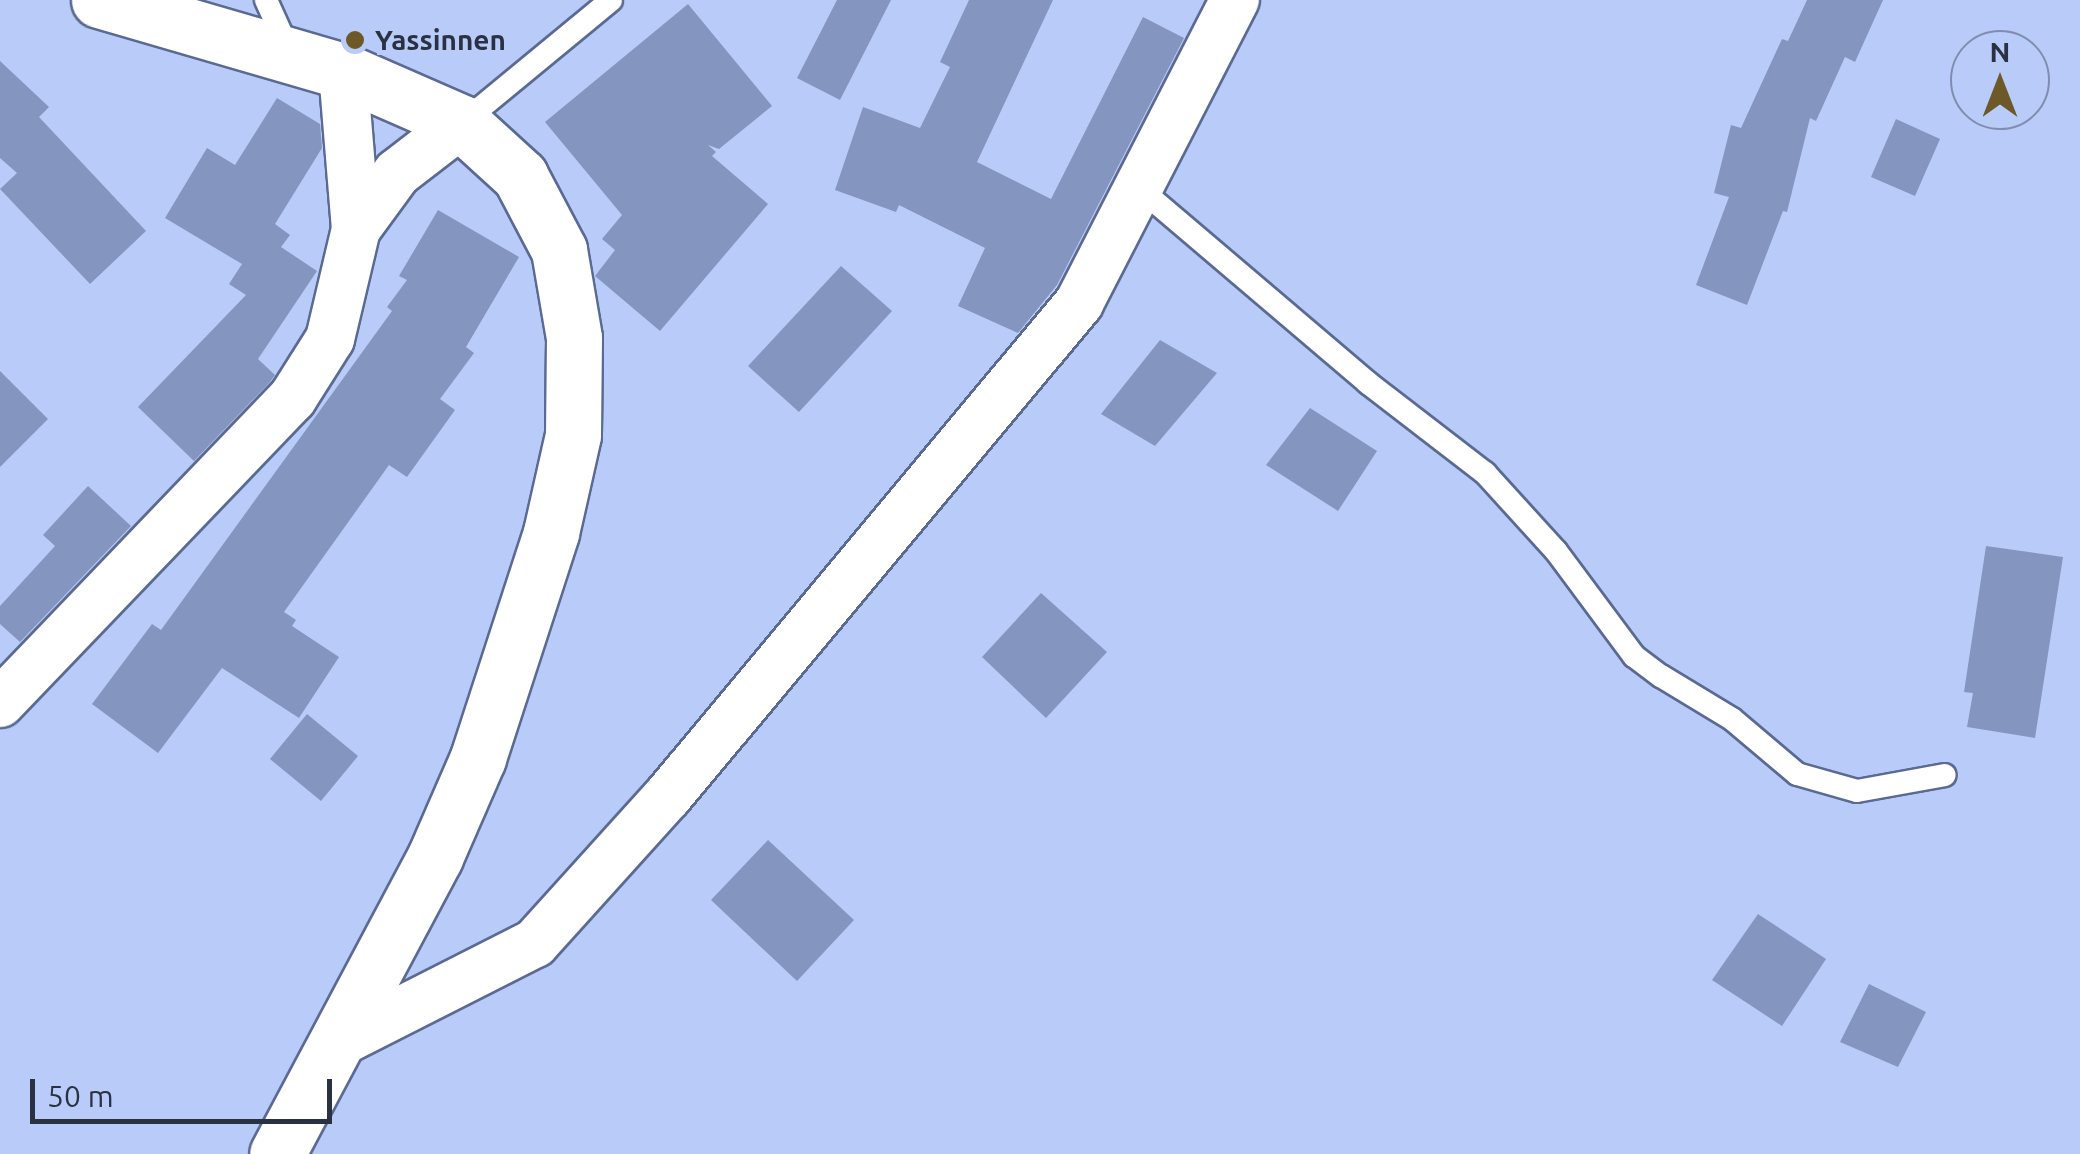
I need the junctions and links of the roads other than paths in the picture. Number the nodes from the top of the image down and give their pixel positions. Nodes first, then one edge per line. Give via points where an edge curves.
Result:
1 (99, 0) edge
2 (266, 0) edge
3 (611, 0) edge
4 (1236, 0) edge
5 (292, 56) junction
6 (343, 71) junction
7 (462, 123) junction
8 (1138, 188) junction
9 (356, 229) junction
10 (0, 703) edge
11 (1945, 775) dead end
12 (334, 1045) junction
13 (277, 1154) edge

1 - 5 street
2 - 5 lane
3 - 7 lane
4 - 8 street
5 - 6 street
6 - 7 street
6 - 9 street
7 - 9 street via 397,172
7 - 12 street via 520,176 560,250 574,338 573,435 551,534 478,758 435,857
8 - 11 lane via 1485,473 1556,551 1634,656 1661,676 1732,719 1797,774 1857,791
8 - 12 street via 1080,303 668,796 535,943
9 - 10 street via 330,339 292,399
12 - 13 street

